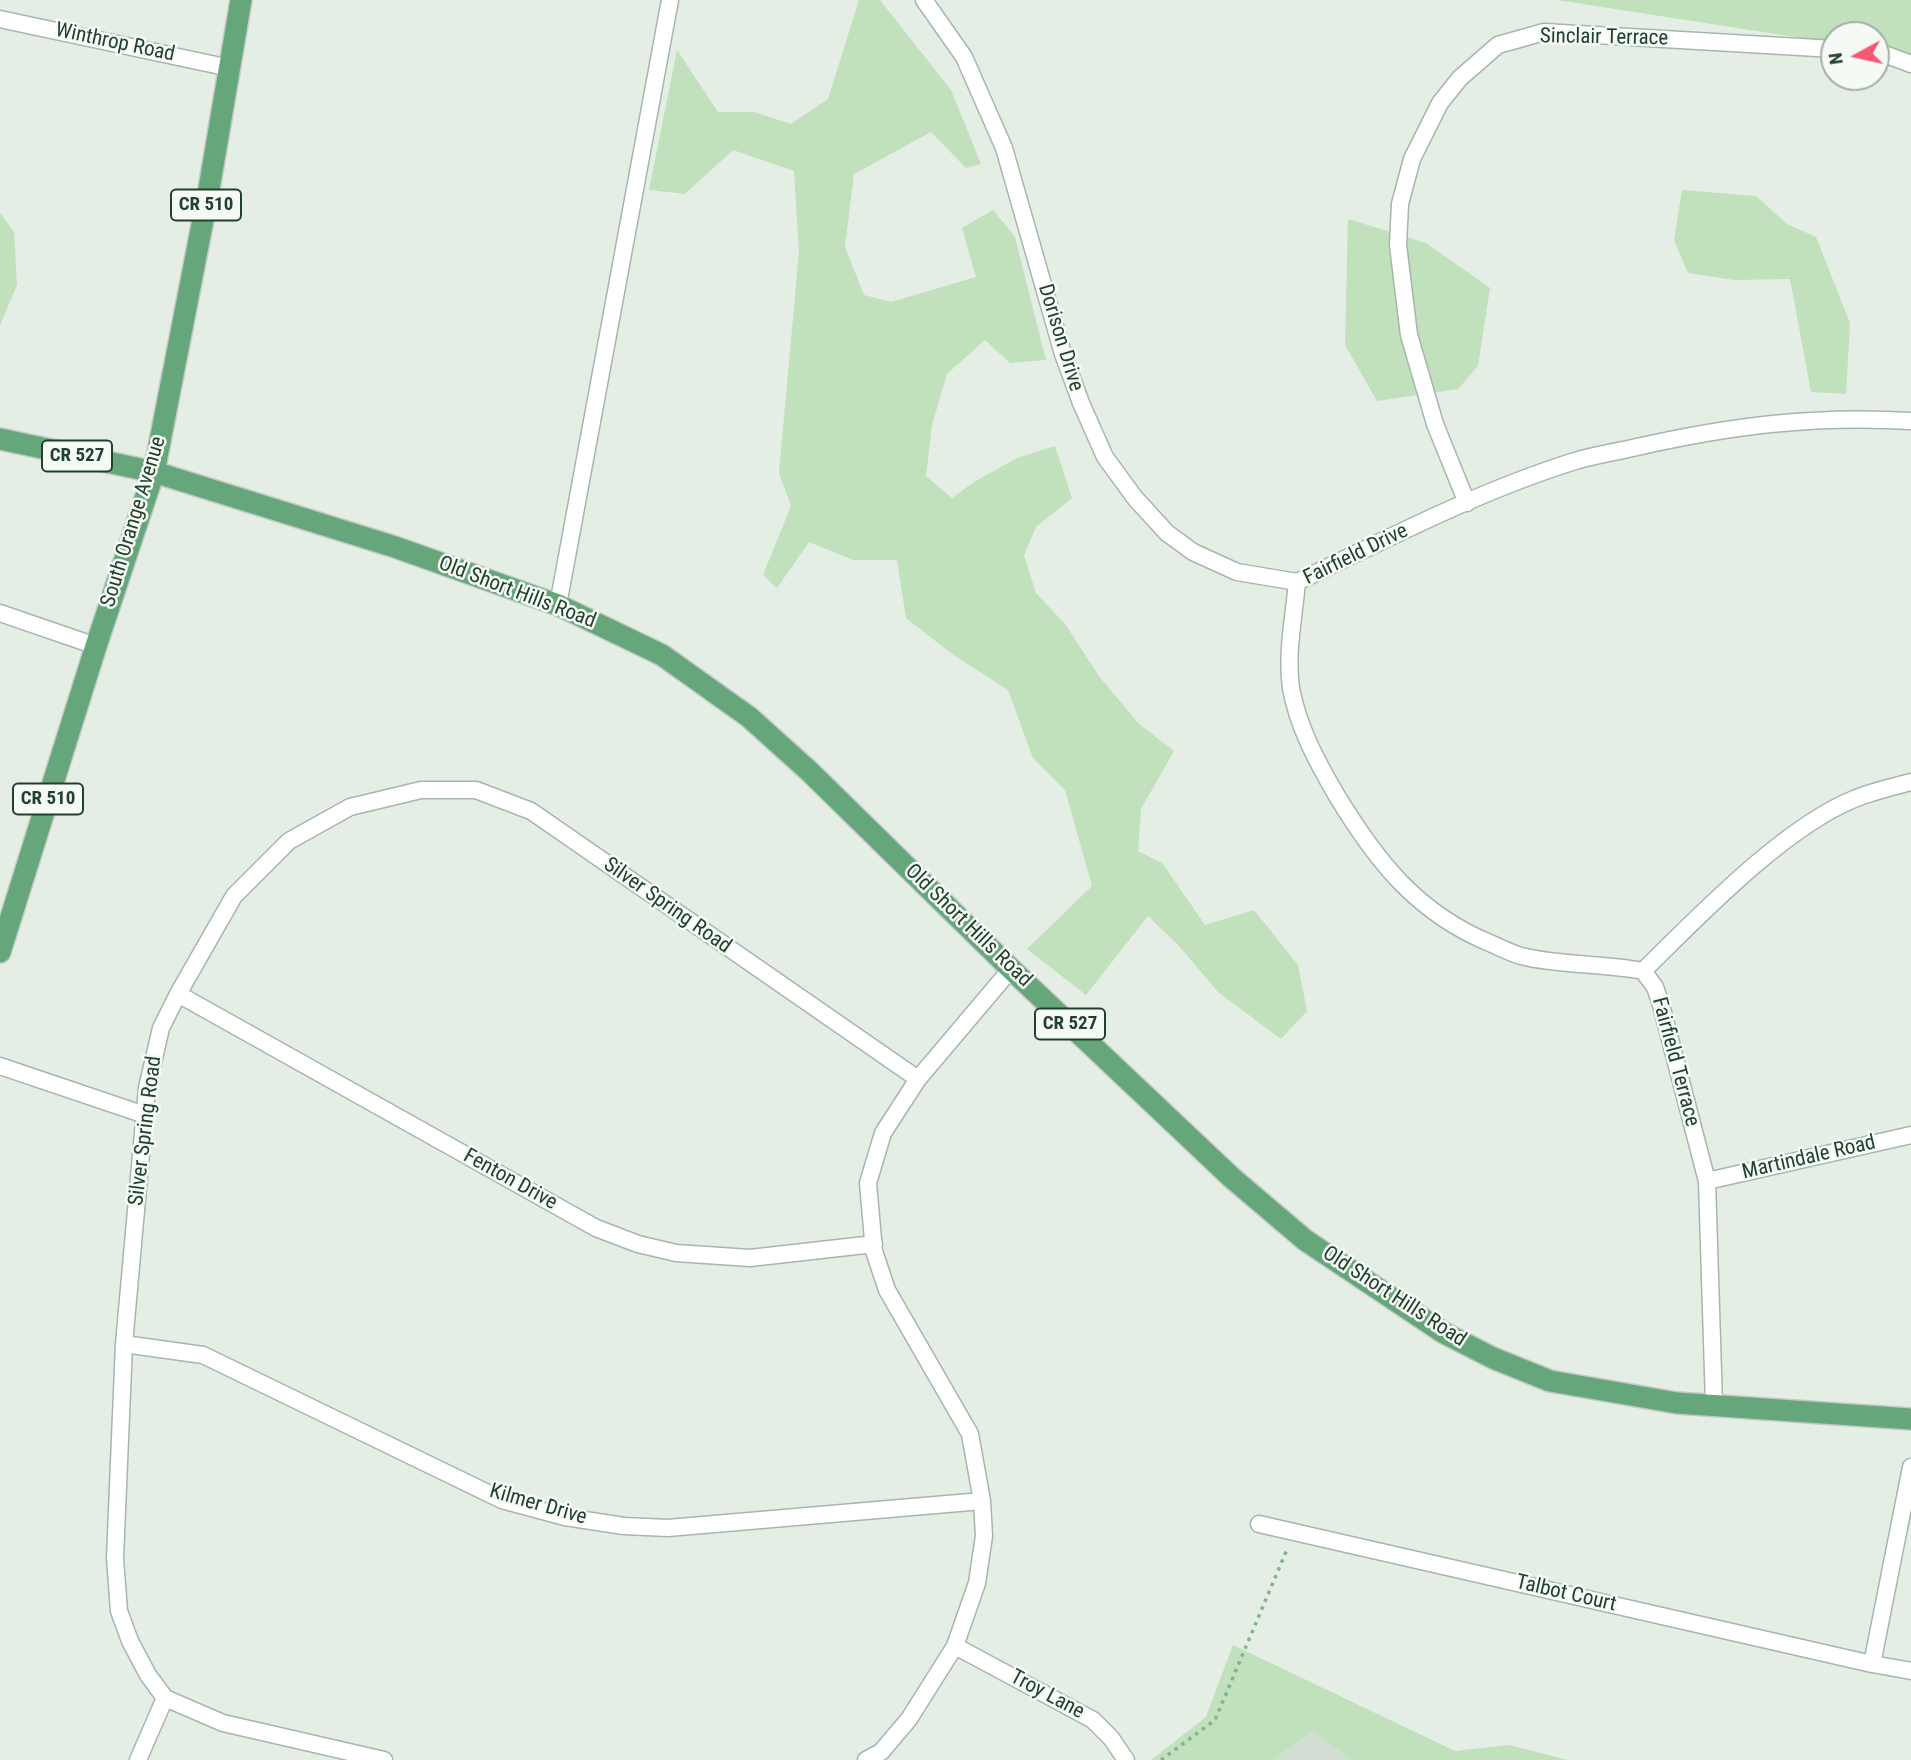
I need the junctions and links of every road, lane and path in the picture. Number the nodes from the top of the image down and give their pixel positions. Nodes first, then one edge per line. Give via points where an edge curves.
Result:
1 (241, 0) edge
2 (670, 0) edge
3 (924, 0) edge
4 (0, 19) edge
5 (1820, 48) edge
6 (1890, 56) edge
7 (1911, 64) edge
8 (230, 68) junction
9 (1911, 421) edge
10 (0, 439) edge
11 (154, 472) junction
12 (1467, 503) junction
13 (1297, 582) junction
14 (558, 605) junction
15 (0, 613) edge
16 (96, 646) junction
17 (1911, 782) edge
18 (0, 952) edge
19 (1011, 969) junction
20 (1643, 971) junction
21 (178, 994) junction
22 (0, 1066) edge
23 (918, 1079) junction
24 (145, 1115) junction
25 (1911, 1135) edge
26 (1707, 1181) junction
27 (874, 1244) junction
28 (124, 1344) junction
29 (1714, 1405) junction
30 (1911, 1419) edge
31 (1911, 1467) edge
32 (982, 1501) junction
33 (1259, 1524) dead end
34 (1294, 1532) junction
35 (955, 1646) junction
36 (1872, 1664) junction
37 (1911, 1671) edge
38 (165, 1698) junction
39 (138, 1760) edge
40 (384, 1760) edge
41 (866, 1760) edge
42 (1126, 1760) edge
43 (1161, 1760) edge

1 - 8 main road, South Orange Avenue / CR 510
2 - 14 street
3 - 13 street, Dorison Drive via 964,57 1008,157 1063,354 1105,457 1167,533 1193,552 1237,572
4 - 8 street, Winthrop Road
5 - 12 street, Sinclair Terrace via 1544,32 1498,45 1460,78 1440,103 1412,159 1399,204 1398,245 1409,335 1435,424
6 - 7 street
8 - 11 main road, South Orange Avenue / CR 510
9 - 12 street, Fairfield Drive via 1866,418 1706,431 1575,461
10 - 11 main road, Old Short Hills Road / CR 527
11 - 14 main road, Old Short Hills Road / CR 527 via 396,547
11 - 16 main road, South Orange Avenue / CR 510
12 - 13 street, Fairfield Drive
13 - 20 street, Fairfield Drive via 1290,646 1291,687 1300,723 1322,770 1386,869 1442,919 1522,956
14 - 19 main road, Old Short Hills Road / CR 527 via 662,655 749,717
15 - 16 street
16 - 18 main road, South Orange Avenue / CR 510
17 - 20 street, Fairfield Terrace via 1853,799 1809,824 1759,862
19 - 23 street
19 - 29 main road, Old Short Hills Road / CR 527 via 1231,1177 1305,1240 1444,1333 1550,1381
20 - 26 street, Fairfield Terrace via 1661,1005
21 - 23 street, Silver Spring Road via 234,896 289,841 351,807 421,790 477,790 531,811
21 - 24 street, Silver Spring Road via 161,1028
21 - 27 street, Fenton Drive via 596,1228 639,1244 676,1253 750,1258
22 - 24 street
23 - 27 street via 883,1133 868,1183
24 - 28 street, Silver Spring Road
25 - 26 street, Martindale Road
26 - 29 street, Fairfield Terrace
27 - 32 street via 887,1290 970,1434
28 - 32 street, Kilmer Drive via 202,1355 502,1500 565,1517 668,1528
28 - 38 street, Silver Spring Road via 115,1558 119,1611 148,1675
29 - 30 main road, Old Short Hills Road / CR 527
31 - 36 street
32 - 35 street via 984,1536 977,1583
33 - 34 street, Talbot Court
34 - 36 street, Talbot Court
34 - 43 path via 1215,1720
35 - 41 street via 909,1719 881,1752
35 - 42 street, Troy Lane via 1093,1720
36 - 37 street, Talbot Court
38 - 39 street
38 - 40 street via 223,1723

